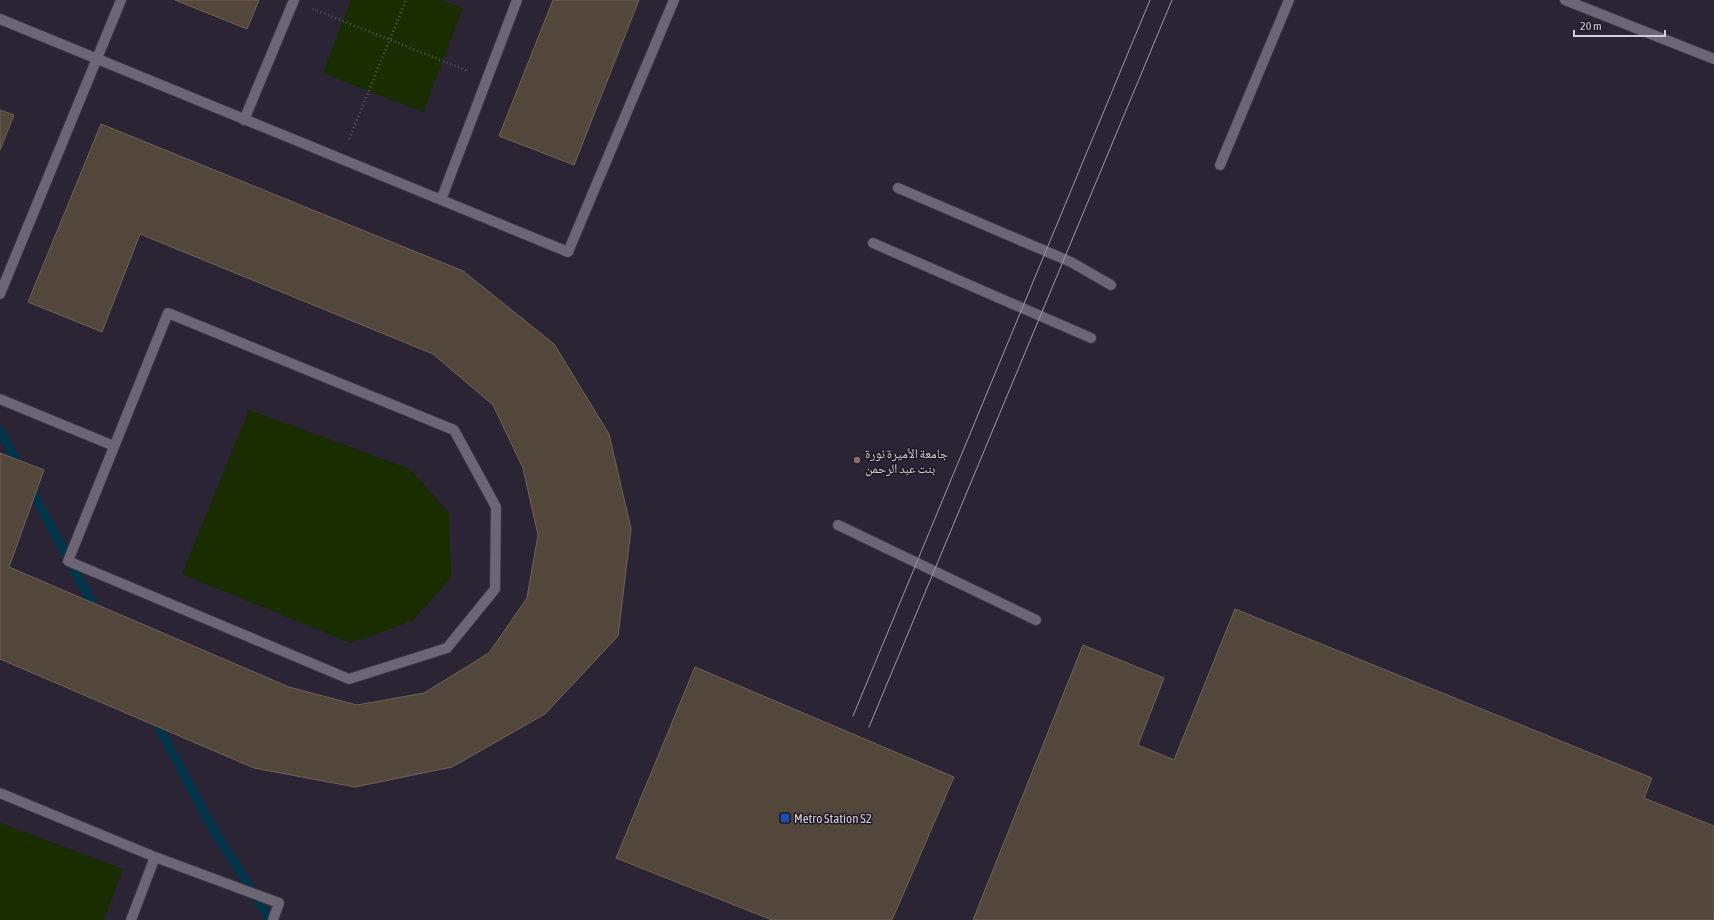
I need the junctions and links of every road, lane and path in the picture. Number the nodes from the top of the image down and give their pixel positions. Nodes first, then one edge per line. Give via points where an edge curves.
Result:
1 (121, 0) edge
2 (406, 0) edge
3 (517, 0) edge
4 (674, 0) edge
5 (1289, 0) edge
6 (1566, 0) edge
7 (294, 1) edge
8 (0, 19) edge
9 (389, 40) junction
10 (1714, 59) edge
11 (96, 60) junction
12 (487, 79) junction
13 (244, 120) junction
14 (341, 158) junction
15 (1220, 165) dead end
16 (898, 188) dead end
17 (441, 200) junction
18 (873, 243) dead end
19 (1111, 285) dead end
20 (0, 294) edge
21 (1091, 338) dead end
22 (0, 399) edge
23 (114, 446) junction
24 (838, 525) dead end
25 (1036, 620) dead end
26 (0, 793) edge
27 (155, 857) junction
28 (131, 920) edge
29 (273, 920) edge

1 - 11 street
2 - 9 path
3 - 12 street
4 - 17 street via 568,252
5 - 15 street
6 - 10 street
7 - 9 path
7 - 13 street
8 - 11 street
9 - 12 path
9 - 14 path
11 - 13 street
11 - 20 street
12 - 17 street
13 - 14 street
14 - 17 street
16 - 19 street via 1071,262
18 - 21 street
22 - 23 street
23 - 23 street via 68,561 349,679 448,648 495,588 496,507 454,430 168,313
24 - 25 street
26 - 27 street
27 - 28 street
27 - 29 street via 280,903

